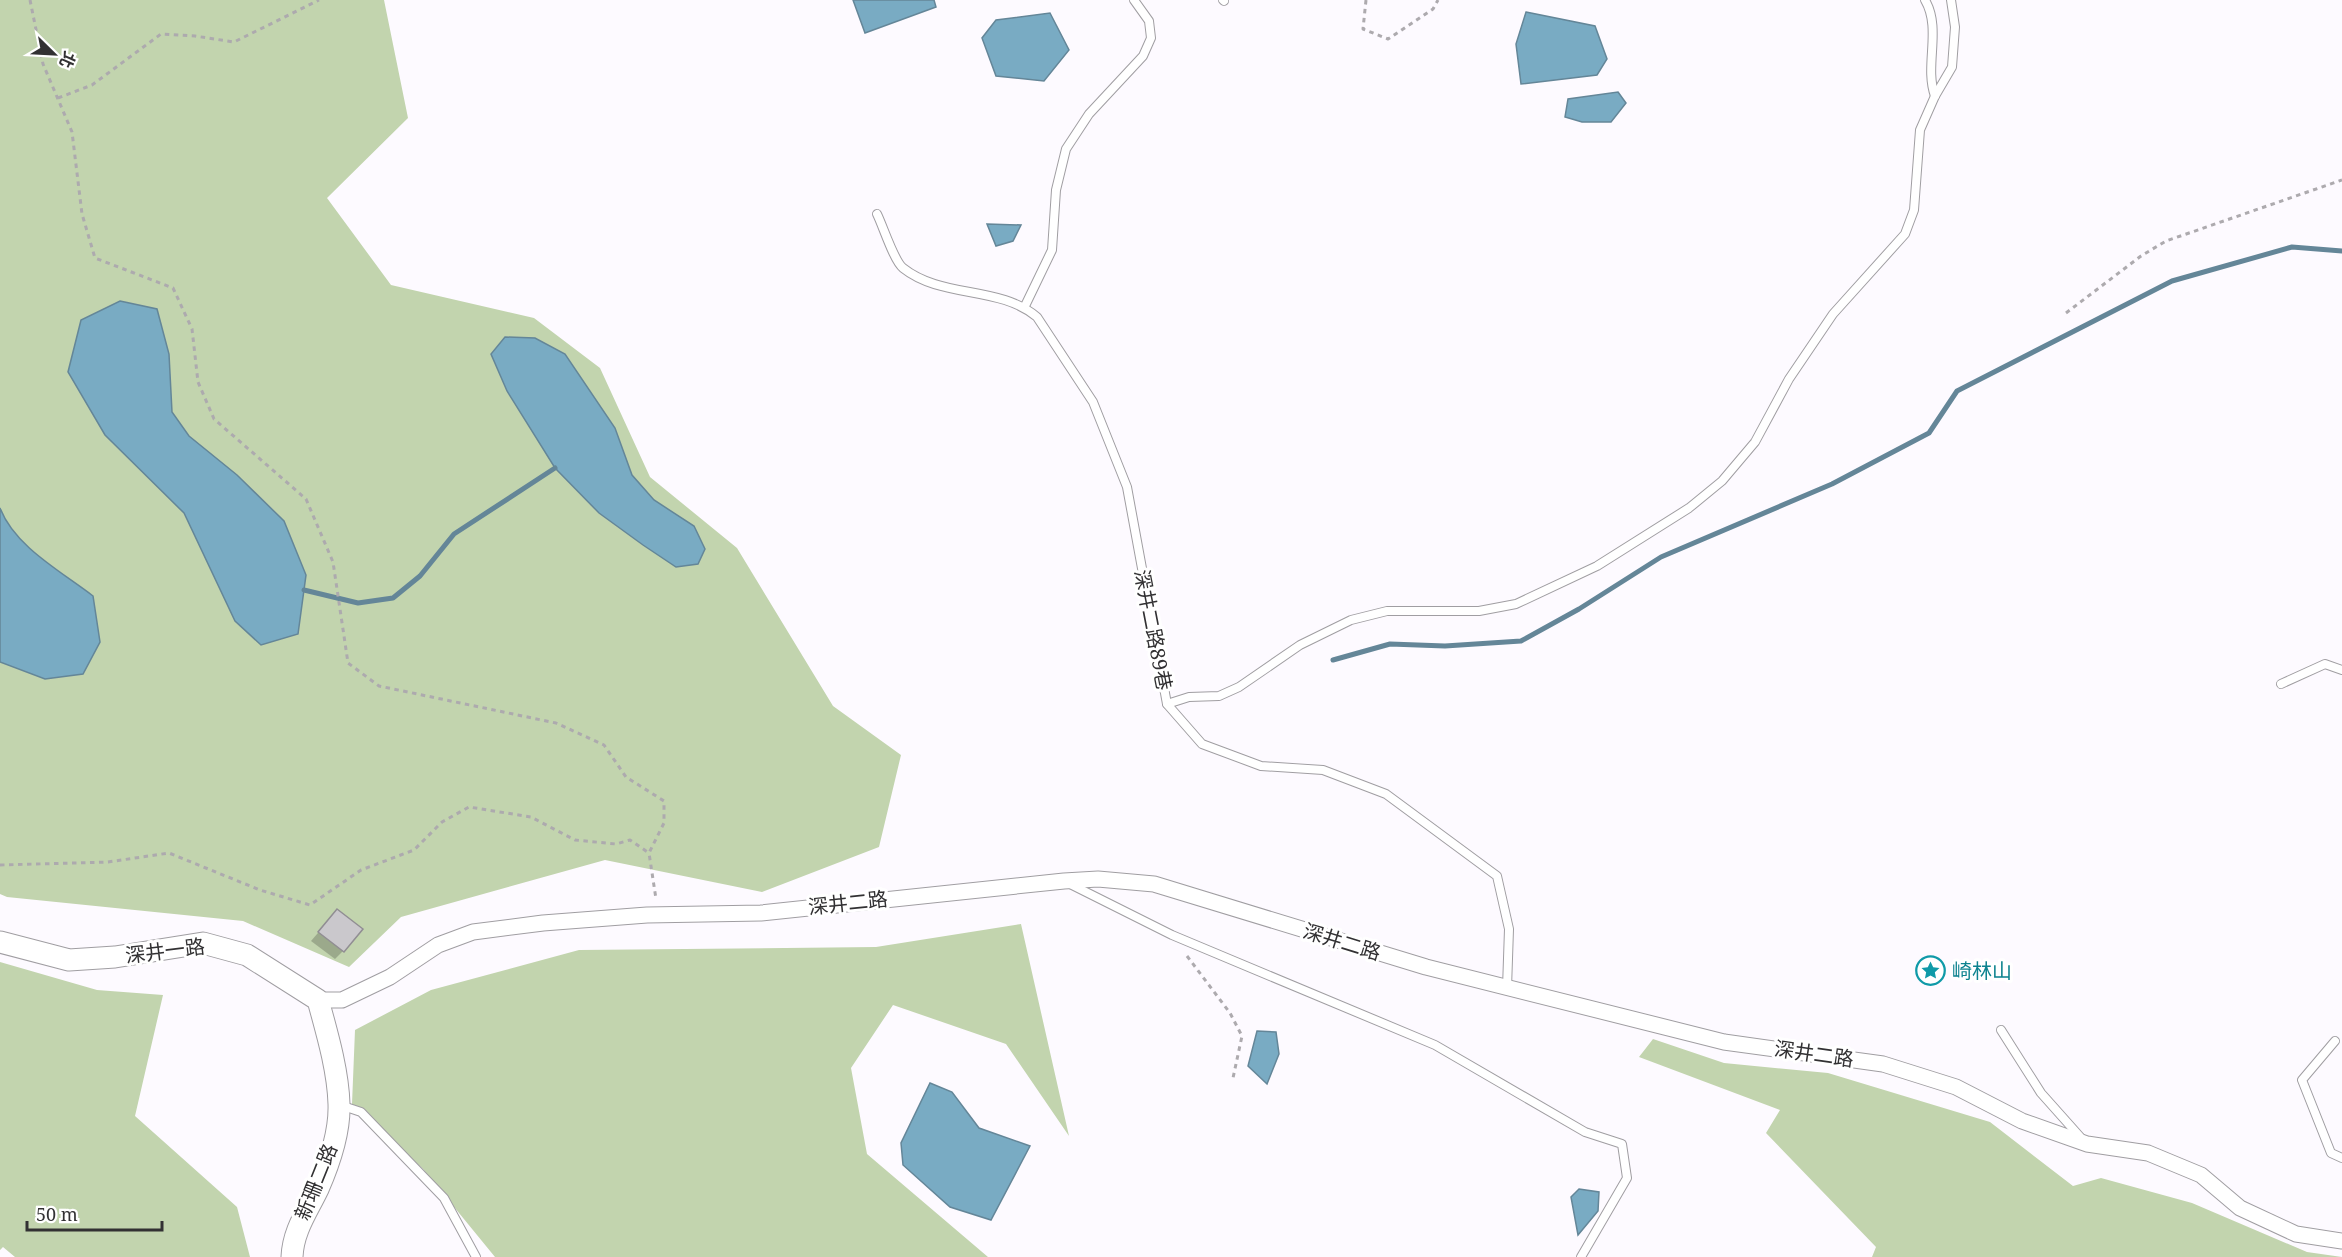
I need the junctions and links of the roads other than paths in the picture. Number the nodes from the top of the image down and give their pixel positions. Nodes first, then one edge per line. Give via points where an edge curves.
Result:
1 (1134, 0) edge
2 (1925, 0) edge
3 (1951, 0) edge
4 (1935, 96) junction
5 (878, 214) dead end
6 (1025, 306) junction
7 (2342, 670) edge
8 (2281, 684) dead end
9 (1167, 704) junction
10 (1064, 881) junction
11 (0, 942) edge
12 (1507, 988) junction
13 (318, 1000) junction
14 (2001, 1030) dead end
15 (2335, 1041) dead end
16 (339, 1105) junction
17 (2086, 1144) junction
18 (2342, 1158) edge
19 (2342, 1241) edge
20 (292, 1257) edge
21 (476, 1257) edge
22 (1581, 1257) edge

1 - 6 lane via 1149,21 1151,38 1143,56 1089,114 1066,150 1056,190 1052,250
2 - 4 lane via 1934,36 1930,84
3 - 4 lane via 1956,27 1952,67
4 - 9 lane via 1920,130 1914,210 1905,234 1833,314 1789,379 1755,442 1722,481 1689,508 1596,566 1516,604 1479,611 1387,611 1351,620 1300,645 1239,687 1219,696 1189,697
5 - 6 lane via 902,267 933,284
6 - 9 lane, 深井二路89巷 via 1037,317 1093,402 1127,487
7 - 8 lane via 2325,664
9 - 12 lane, 深井二路89巷 via 1202,744 1261,766 1323,770 1386,794 1497,876 1509,929
10 - 12 street, 深井二路 via 1098,879 1154,884
10 - 13 street, 深井二路 via 761,913 659,915 473,932 438,945 390,977 342,1000
10 - 22 lane via 1172,935 1435,1045 1585,1132 1622,1144 1627,1178
11 - 13 street, 深井一路 via 69,960 203,943 247,955
12 - 17 street, 深井二路 via 1724,1042 1882,1064 1956,1087 2022,1121
13 - 16 street, 新珊二路
14 - 17 lane via 2041,1093
15 - 18 lane via 2302,1080 2331,1153
16 - 20 street, 新珊二路 via 333,1150 293,1240
16 - 21 lane via 361,1112 444,1197
17 - 19 street, 深井二路 via 2148,1153 2201,1175 2240,1208 2296,1234

